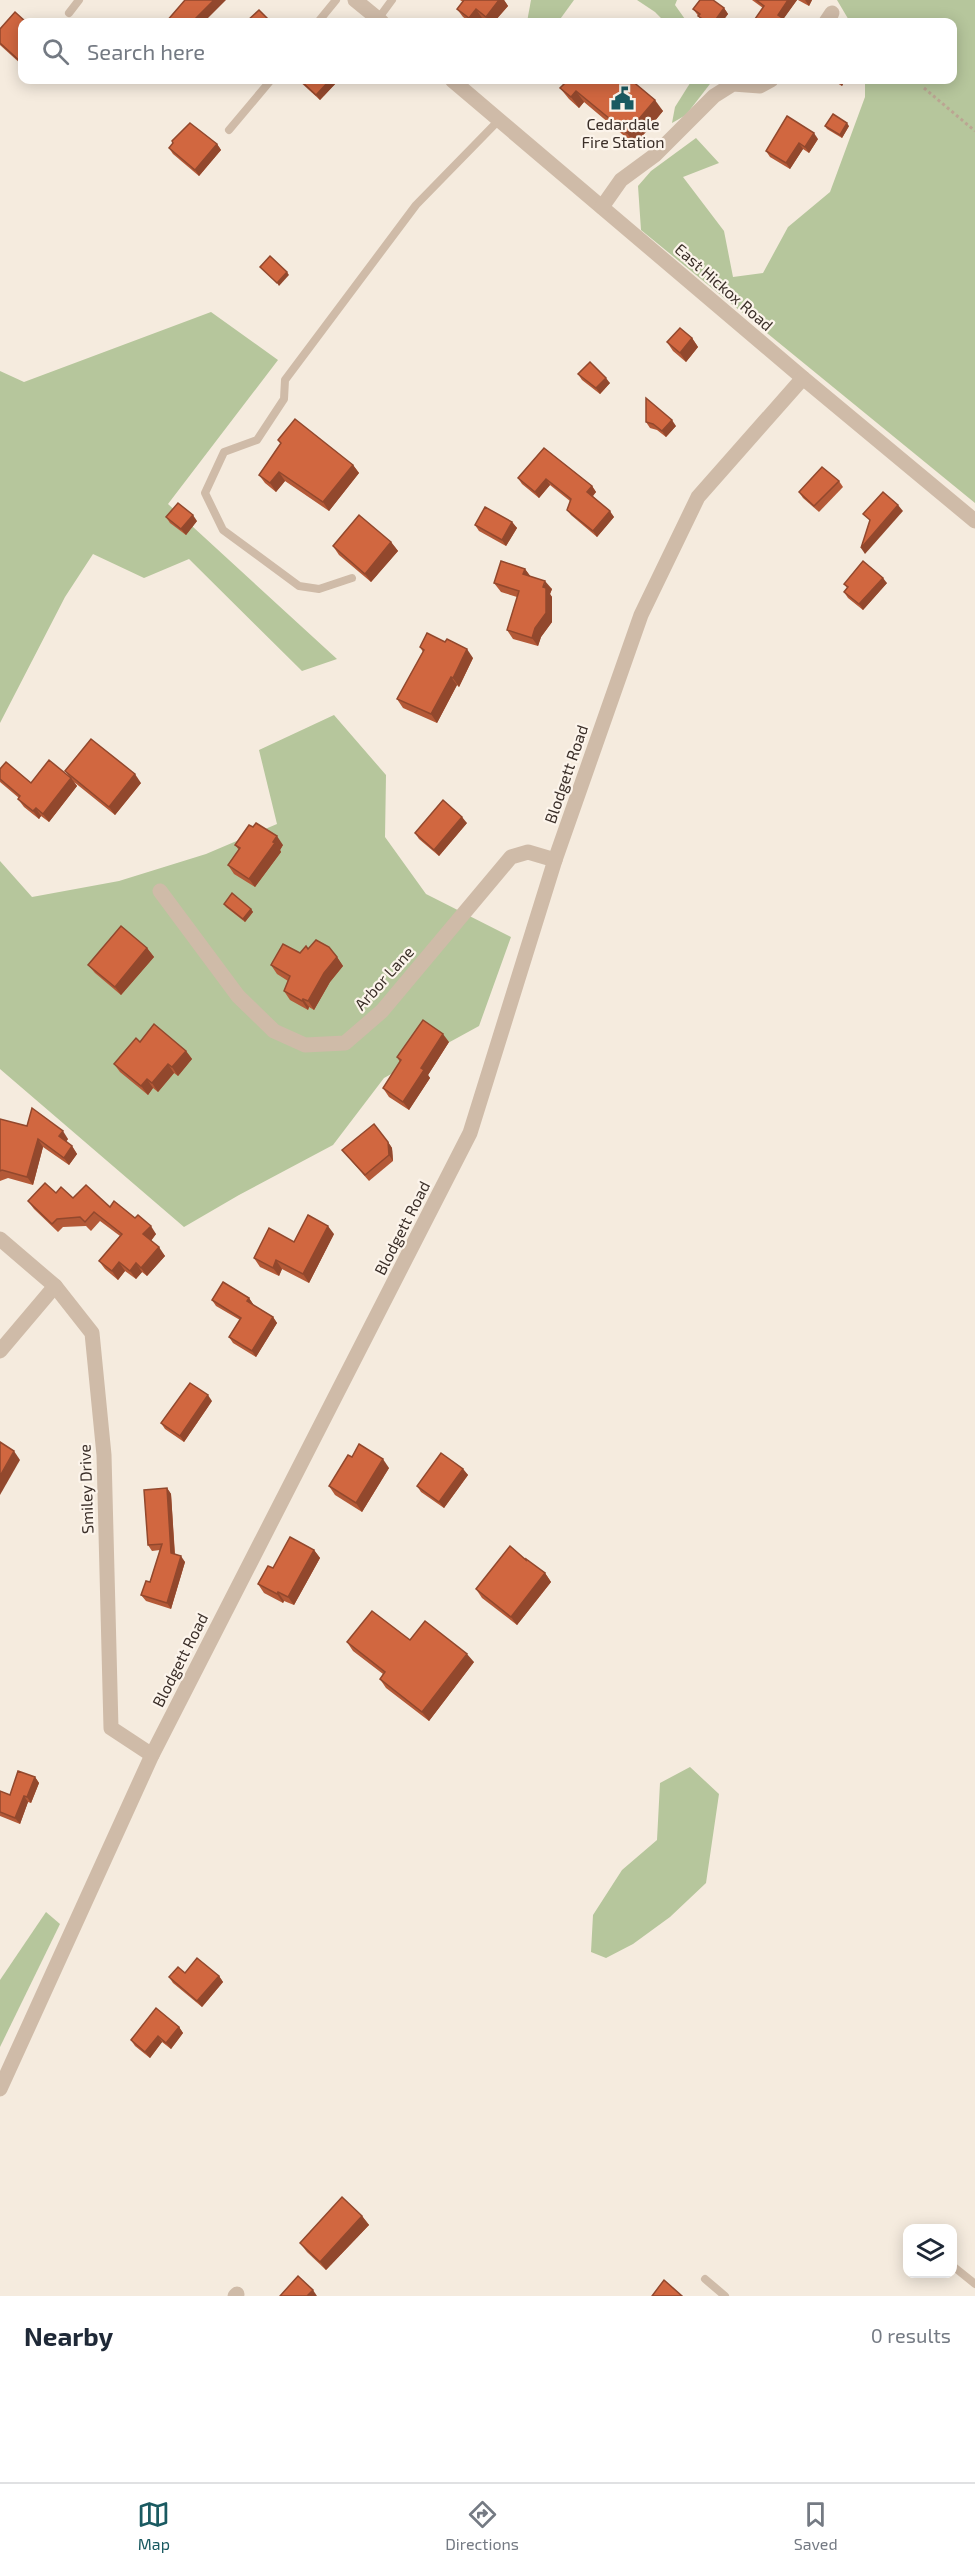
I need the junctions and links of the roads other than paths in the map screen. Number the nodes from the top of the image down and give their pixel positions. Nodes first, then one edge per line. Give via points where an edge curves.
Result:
1 (79, 0) edge
2 (336, 0) edge
3 (355, 0) edge
4 (392, 0) edge
5 (69, 13) dead end
6 (321, 18) edge
7 (376, 18) edge
8 (382, 18) edge
9 (268, 84) edge
10 (457, 84) edge
11 (733, 84) edge
12 (733, 84) edge
13 (764, 84) edge
14 (500, 119) junction
15 (229, 130) dead end
16 (602, 207) junction
17 (803, 378) junction
18 (975, 520) edge
19 (352, 578) edge
20 (555, 860) junction
21 (160, 891) dead end
22 (0, 1239) edge
23 (55, 1286) junction
24 (0, 1351) edge
25 (152, 1755) junction
26 (0, 2090) edge
27 (957, 2269) edge
28 (705, 2279) dead end
29 (975, 2284) edge
30 (725, 2296) edge

1 - 5 lane
2 - 6 lane
3 - 7 street
4 - 8 lane
9 - 15 lane
10 - 14 street, East Hickox Road
11 - 13 street
12 - 16 street via 714,96 655,155 621,180
14 - 16 street, East Hickox Road
14 - 19 lane via 416,205 285,380 284,399 257,440 224,452 205,493 223,530 299,586 319,589
16 - 17 street, East Hickox Road
17 - 18 street, East Hickox Road
17 - 20 street, Blodgett Road via 698,497 641,615
20 - 21 street, Arbor Lane via 528,852 511,856 382,1011 345,1043 305,1045 274,1031 238,996
20 - 25 street, Blodgett Road via 470,1133
22 - 23 street, Smiley Drive
23 - 24 street
23 - 25 street, Smiley Drive via 92,1333 104,1455 111,1728
25 - 26 street, Blodgett Road
27 - 29 lane
28 - 30 lane

